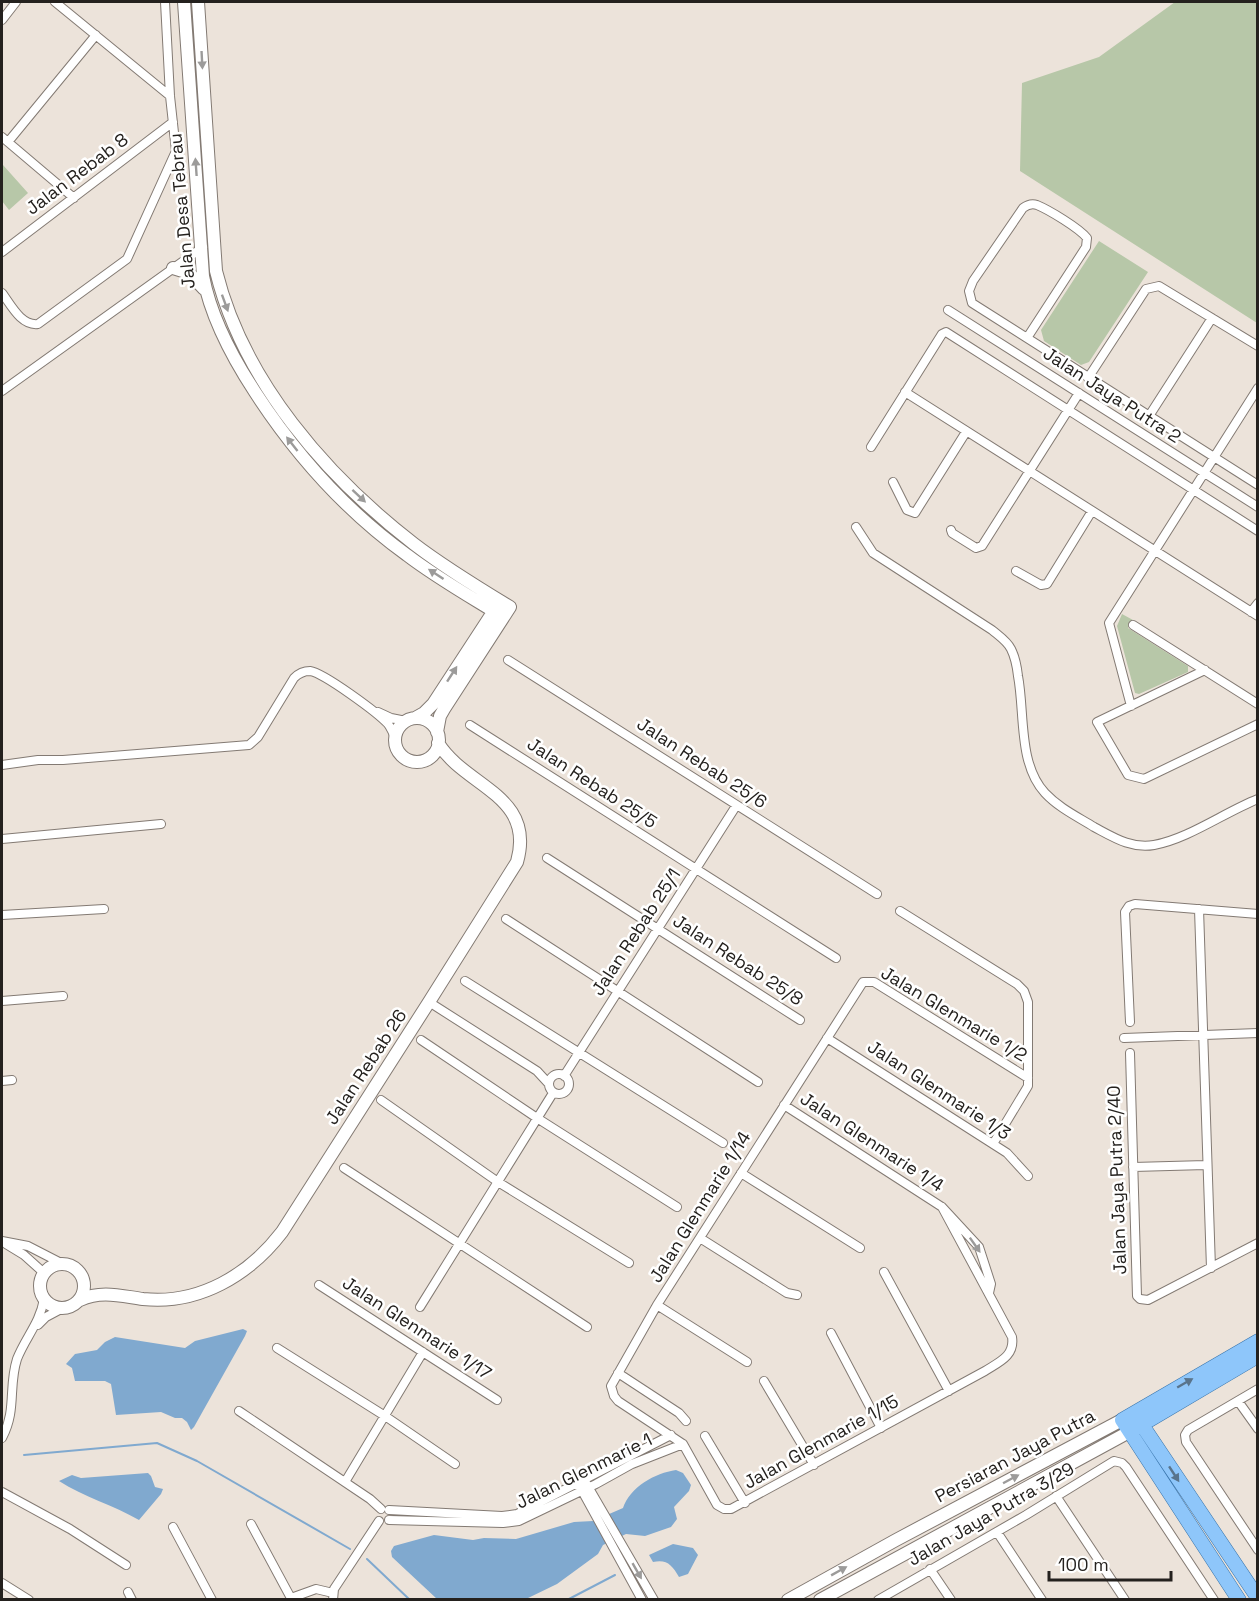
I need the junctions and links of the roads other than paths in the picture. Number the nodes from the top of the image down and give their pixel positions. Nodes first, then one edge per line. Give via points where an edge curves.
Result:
1 (16, 2) edge
2 (55, 2) edge
3 (165, 2) edge
4 (184, 2) edge
5 (198, 2) edge
6 (2, 20) edge
7 (96, 35) junction
8 (170, 96) junction
9 (172, 122) junction
10 (5, 140) edge
11 (74, 198) junction
12 (207, 246) junction
13 (2, 252) edge
14 (173, 268) junction
15 (206, 292) junction
16 (2, 293) edge
17 (948, 310) dead end
18 (1212, 318) junction
19 (1027, 338) junction
20 (1257, 346) edge
21 (1088, 378) junction
22 (1257, 388) edge
23 (2, 391) edge
24 (905, 392) junction
25 (1079, 393) junction
26 (1069, 409) junction
27 (1149, 417) junction
28 (966, 432) junction
29 (871, 447) dead end
30 (1214, 458) junction
31 (1029, 472) junction
32 (1204, 473) junction
33 (893, 482) dead end
34 (1257, 485) edge
35 (1194, 490) junction
36 (1257, 507) edge
37 (1092, 511) junction
38 (856, 527) dead end
39 (951, 530) dead end
40 (1257, 531) edge
41 (1155, 551) junction
42 (1016, 571) dead end
43 (467, 594) junction
44 (1257, 603) edge
45 (502, 609) junction
46 (1254, 614) edge
47 (1133, 625) dead end
48 (481, 632) junction
49 (508, 660) dead end
50 (1205, 670) junction
51 (1257, 704) edge
52 (367, 706) junction
53 (1131, 706) junction
54 (410, 719) junction
55 (470, 724) dead end
56 (1257, 724) edge
57 (395, 737) junction
58 (438, 737) junction
59 (429, 758) junction
60 (2, 765) edge
61 (465, 771) junction
62 (1257, 799) edge
63 (736, 806) junction
64 (161, 824) dead end
65 (2, 839) edge
66 (546, 858) dead end
67 (697, 870) junction
68 (877, 894) dead end
69 (104, 909) dead end
70 (1199, 909) junction
71 (900, 911) dead end
72 (1257, 914) edge
73 (2, 915) edge
74 (506, 919) dead end
75 (658, 928) junction
76 (836, 958) dead end
77 (465, 981) dead end
78 (863, 982) joint
79 (617, 991) junction
80 (63, 996) dead end
81 (2, 1001) edge
82 (429, 1002) junction
83 (800, 1020) dead end
84 (1130, 1022) dead end
85 (1257, 1033) edge
86 (1204, 1034) junction
87 (826, 1038) junction
88 (1124, 1038) dead end
89 (422, 1040) dead end
90 (578, 1053) junction
91 (1130, 1053) dead end
92 (537, 1071) junction
93 (554, 1076) junction
94 (564, 1076) junction
95 (1028, 1078) junction
96 (12, 1080) dead end
97 (2, 1081) edge
98 (758, 1082) dead end
99 (549, 1084) junction
100 (554, 1093) junction
101 (381, 1100) dead end
102 (784, 1105) junction
103 (537, 1118) junction
104 (723, 1143) dead end
105 (993, 1144) junction
106 (1206, 1163) junction
107 (1133, 1167) junction
108 (344, 1168) dead end
109 (741, 1173) junction
110 (1028, 1176) dead end
111 (498, 1182) junction
112 (678, 1207) dead end
113 (942, 1207) junction
114 (700, 1238) junction
115 (2, 1241) edge
116 (1257, 1244) edge
117 (458, 1245) junction
118 (860, 1248) dead end
119 (630, 1263) dead end
120 (63, 1264) junction
121 (1210, 1268) junction
122 (884, 1272) dead end
123 (44, 1273) junction
124 (84, 1280) junction
125 (320, 1285) dead end
126 (989, 1293) junction
127 (120, 1295) junction
128 (797, 1295) dead end
129 (44, 1299) junction
130 (80, 1300) junction
131 (657, 1305) junction
132 (420, 1306) dead end
133 (61, 1309) junction
134 (587, 1327) dead end
135 (33, 1330) junction
136 (831, 1333) dead end
137 (1257, 1341) edge
138 (277, 1348) dead end
139 (423, 1352) junction
140 (1257, 1356) edge
141 (747, 1362) dead end
142 (618, 1373) junction
143 (764, 1381) dead end
144 (1257, 1389) edge
145 (949, 1391) junction
146 (497, 1400) dead end
147 (1238, 1401) junction
148 (239, 1411) dead end
149 (385, 1416) junction
150 (686, 1421) dead end
151 (1132, 1423) junction
152 (655, 1425) junction
153 (881, 1428) junction
154 (1257, 1430) edge
155 (671, 1435) junction
156 (705, 1436) dead end
157 (2, 1438) edge
158 (683, 1444) junction
159 (648, 1446) junction
160 (630, 1460) junction
161 (454, 1464) dead end
162 (814, 1465) junction
163 (345, 1482) junction
164 (584, 1485) junction
165 (2, 1492) edge
166 (1056, 1496) junction
167 (745, 1503) junction
168 (385, 1510) junction
169 (449, 1517) junction
170 (389, 1520) junction
171 (379, 1521) junction
172 (251, 1524) dead end
173 (172, 1527) dead end
174 (997, 1532) junction
175 (617, 1545) junction
176 (1257, 1550) edge
177 (126, 1565) dead end
178 (930, 1569) junction
179 (2, 1583) edge
180 (333, 1596) edge
181 (1257, 1598) edge
182 (29, 1599) edge
183 (212, 1599) edge
184 (292, 1599) edge
185 (642, 1599) edge
186 (654, 1599) edge
187 (788, 1599) edge
188 (820, 1599) edge
189 (878, 1599) edge
190 (951, 1599) edge
191 (1042, 1599) edge
192 (1125, 1599) edge
193 (1214, 1599) edge
194 (1239, 1599) edge

1 - 6 street
2 - 7 street
3 - 8 street
12 -> 4 street, Jalan Desa Tebrau
5 -> 12 street, Jalan Desa Tebrau
7 - 8 street
7 - 10 street
8 - 9 street
9 - 11 street, Jalan Rebab 8
9 - 16 street via 176,152 127,259 39,324 24,321
10 - 11 street
11 - 13 street, Jalan Rebab 8
12 - 14 street
12 - 15 street, Jalan Desa Tebrau
12 -> 45 street, Jalan Desa Tebrau via 246,352 307,441 383,519
14 - 15 street via 189,273
14 - 23 street
43 -> 15 street, Jalan Desa Tebrau via 375,531 295,449 235,360
17 - 25 street, Jalan Jaya Putra 2
18 - 20 street
18 - 21 street via 1159,286 1146,289
18 - 27 street
19 - 19 street via 972,303 969,291 1029,204 1087,238 1086,247
19 - 21 street
21 - 27 street
22 - 30 street
24 - 26 street via 946,332
24 - 28 street
24 - 29 street
25 - 26 street
25 - 32 street, Jalan Jaya Putra 2
26 - 31 street
26 - 35 street
27 - 30 street
28 - 31 street
28 - 33 street via 915,513 907,510
30 - 32 street
30 - 34 street
31 - 37 street
31 - 39 street via 982,546 976,548
32 - 35 street
32 - 36 street, Jalan Jaya Putra 2
35 - 40 street
35 - 41 street
37 - 41 street
37 - 42 street via 1047,584 1041,585
38 - 62 street via 873,553 992,630 1012,650 1032,773 1045,793 1064,809 1119,840 1138,846 1172,840
41 - 46 street
41 - 53 street via 1109,623
43 - 45 street, Jalan Desa Tebrau
43 - 48 street via 478,609
44 - 46 street
45 - 48 street
45 - 58 street via 440,716
47 - 50 street
54 -> 48 street via 433,704
49 - 63 street, Jalan Rebab 25/6
50 - 51 street
50 - 53 street
52 - 54 street via 391,718
52 - 57 street
52 - 60 street via 319,674 304,672 294,678 258,737 249,745
53 - 56 street via 1097,722 1128,775 1144,779
54 - 57 street via 398,728
54 - 58 street via 426,720
55 - 67 street, Jalan Rebab 25/5
57 - 59 street via 398,751 405,758
58 - 59 street
58 - 61 street, Jalan Rebab 26 via 448,757
59 - 61 street, Jalan Rebab 26
61 - 82 street, Jalan Rebab 26 via 510,809 520,834 519,853 512,871
63 - 67 street, Jalan Rebab 25/1
63 - 68 street, Jalan Rebab 25/6
64 - 65 street
66 - 75 street, Jalan Rebab 25/8
67 - 75 street, Jalan Rebab 25/1
67 - 76 street, Jalan Rebab 25/5
69 - 73 street
70 - 72 street
70 - 84 street via 1135,904 1125,912
70 - 86 street
71 - 95 street via 1017,984 1027,996
74 - 79 street
75 - 79 street, Jalan Rebab 25/1
75 - 83 street, Jalan Rebab 25/8
77 - 90 street
78 - 87 street, Jalan Glenmarie 1/14
78 - 95 street, Jalan Glenmarie 1/2 via 874,982
79 - 90 street, Jalan Rebab 25/1
79 - 98 street
80 - 81 street
82 - 92 street
82 - 127 street, Jalan Rebab 26 via 282,1232 260,1258 217,1286 186,1296 145,1299
85 - 86 street
86 - 88 street
86 - 106 street
87 - 102 street, Jalan Glenmarie 1/14
87 - 105 street, Jalan Glenmarie 1/3
89 - 103 street
90 - 94 street, Jalan Rebab 25/1
90 - 104 street
91 - 107 street, Jalan Jaya Putra 2/40
92 - 93 street
92 - 99 street
93 - 94 street
93 - 99 street
94 - 100 street via 568,1088
95 - 105 street via 1025,1093
96 - 97 street
99 - 100 street
100 - 103 street
101 - 111 street
102 - 109 street, Jalan Glenmarie 1/14
102 - 113 street, Jalan Glenmarie 1/4
103 - 111 street
103 - 112 street
105 - 110 street, Jalan Glenmarie 1/3
106 - 107 street
106 - 121 street
107 - 121 street, Jalan Jaya Putra 2/40 via 1137,1296 1144,1301
108 - 117 street
109 - 114 street, Jalan Glenmarie 1/14
109 - 118 street
111 - 117 street
111 - 119 street
113 - 126 street
113 -> 126 street via 979,1247 991,1284
114 - 128 street via 787,1293
114 - 131 street, Jalan Glenmarie 1/14
115 - 120 street via 28,1246
115 - 123 street
116 - 121 street
117 - 132 street
117 - 134 street
120 - 123 street
120 - 124 street via 76,1269
122 - 145 street
123 - 129 street via 39,1286
124 - 127 street
124 - 130 street
125 - 139 street, Jalan Glenmarie 1/17
126 - 145 street, Jalan Glenmarie 1/15 via 1014,1344 1003,1360
127 - 130 street via 98,1294
129 - 133 street
129 - 135 street
130 - 133 street
131 - 141 street
131 - 142 street, Jalan Glenmarie 1/14
133 - 135 street
135 - 157 street via 17,1360 11,1417
136 - 153 street
151 -> 137 main road, Persiaran Jaya Putra
138 - 149 street
139 - 146 street, Jalan Glenmarie 1/17
139 - 149 street
140 - 151 main road, Persiaran Jaya Putra
142 - 150 street
142 - 152 street, Jalan Glenmarie 1/14 via 611,1386 614,1396
143 - 162 street
144 - 147 street
145 - 153 street, Jalan Glenmarie 1/15
147 - 154 street
147 - 176 street via 1185,1435
148 - 163 street
149 - 161 street
149 - 163 street
151 -> 181 main road
187 -> 151 street, Persiaran Jaya Putra via 906,1534
151 - 188 street, Persiaran Jaya Putra
151 - 194 main road
152 - 155 street, Jalan Glenmarie 1/14
152 - 159 street
153 - 162 street, Jalan Glenmarie 1/15
155 - 158 street, Jalan Glenmarie 1/15
155 - 159 street, Jalan Glenmarie 1
156 - 167 street
158 - 160 street, Jalan Glenmarie 1
158 - 167 street, Jalan Glenmarie 1/15 via 717,1505 731,1509
159 - 160 street, Jalan Glenmarie 1
160 - 164 street, Jalan Glenmarie 1
162 - 167 street, Jalan Glenmarie 1/15
163 - 168 street
164 - 169 street, Jalan Glenmarie 1 via 519,1521
164 - 175 street
165 - 177 street
166 - 174 street, Jalan Jaya Putra 3/29
166 - 192 street
166 - 193 street, Jalan Jaya Putra 3/29 via 1114,1461 1122,1463
168 - 169 street, Jalan Glenmarie 1
168 - 170 street via 391,1516
168 - 171 street via 377,1514
169 - 170 street, Jalan Glenmarie 1
170 - 171 street
171 - 180 street
172 - 184 street
173 - 183 street
174 - 178 street, Jalan Jaya Putra 3/29
174 - 191 street
175 - 185 street
175 -> 186 street
178 - 189 street, Jalan Jaya Putra 3/29
178 - 190 street
179 - 182 street
180 - 184 street via 316,1589

